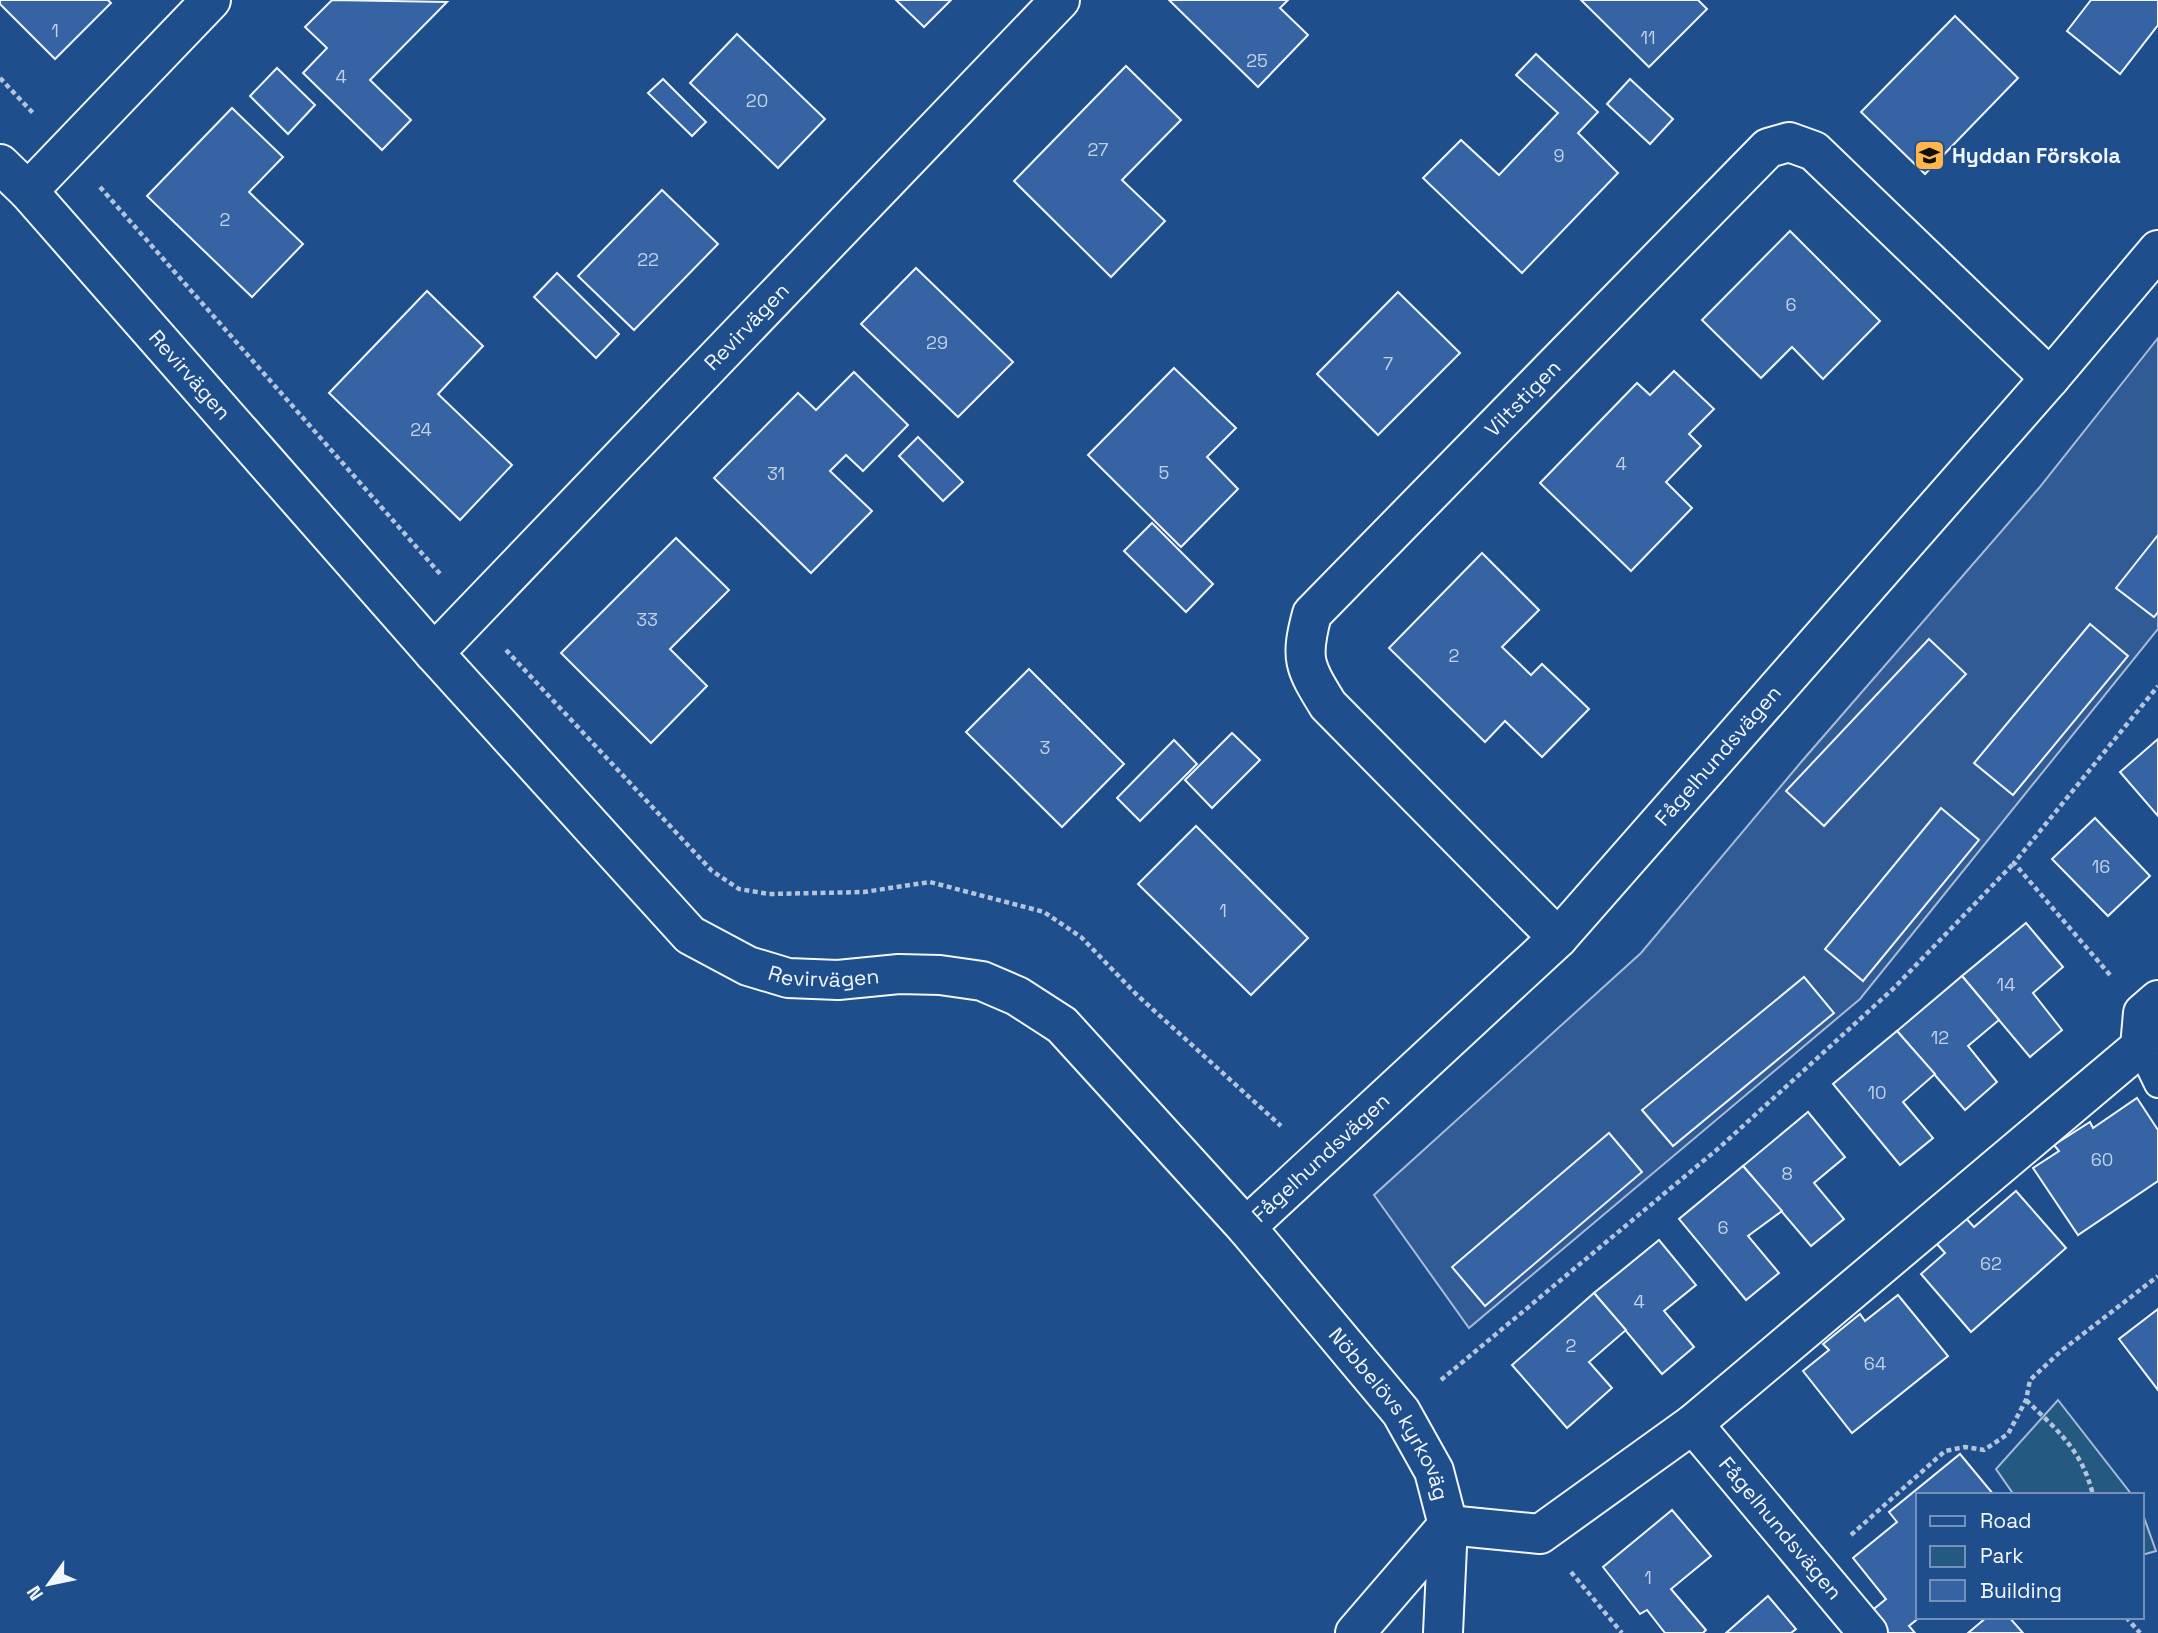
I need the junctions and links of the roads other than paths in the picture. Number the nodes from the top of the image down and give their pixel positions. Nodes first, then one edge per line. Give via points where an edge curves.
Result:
1 (211, 0) edge
2 (1060, 0) edge
3 (0, 164) edge
4 (28, 191) junction
5 (2158, 250) edge
6 (2050, 378) junction
7 (434, 653) junction
8 (1558, 939) junction
9 (2147, 1020) edge
10 (2158, 1084) edge
11 (1246, 1227) junction
12 (1693, 1424) junction
13 (1448, 1525) junction
14 (1355, 1633) edge
15 (1443, 1633) edge
16 (1868, 1633) edge

1 - 4 street
2 - 7 street, Revirvägen
3 - 4 street, Revirvägen
4 - 7 street, Revirvägen
5 - 6 street, Fågelhundsvägen
6 - 8 street, Fågelhundsvägen
6 - 8 street, Viltstigen via 1814,151 1789,142 1768,148 1312,614 1304,644 1307,671 1328,705
7 - 11 street, Revirvägen via 690,934 748,966 788,978 940,975 982,981 1017,996 1062,1025
8 - 11 street, Fågelhundsvägen
9 - 10 lane
9 - 12 street
11 - 13 street, Nöbbelövs kyrkoväg via 1401,1412 1434,1471
12 - 13 street via 1539,1534
12 - 16 street, Fågelhundsvägen
13 - 14 street
13 - 15 street, Nöbbelövs kyrkoväg

